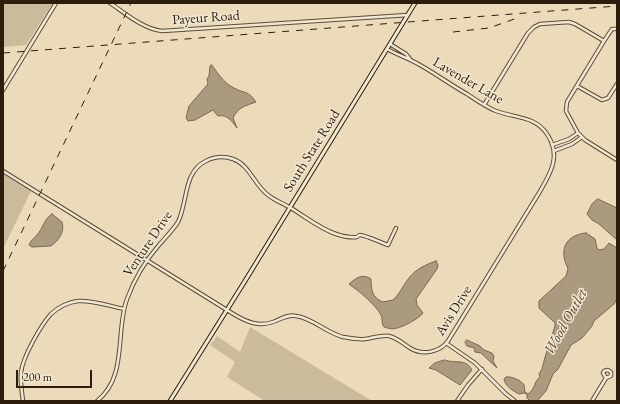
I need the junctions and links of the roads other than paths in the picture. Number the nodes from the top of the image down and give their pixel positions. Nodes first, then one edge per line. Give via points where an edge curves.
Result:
1 (56, 3) edge
2 (110, 3) edge
3 (415, 3) edge
4 (408, 15) junction
5 (617, 29) edge
6 (604, 41) junction
7 (390, 44) junction
8 (387, 49) junction
9 (410, 60) junction
10 (617, 84) edge
11 (577, 86) junction
12 (3, 90) edge
13 (484, 105) junction
14 (578, 133) junction
15 (582, 137) junction
16 (552, 145) junction
17 (554, 151) junction
18 (617, 160) edge
19 (3, 171) edge
20 (542, 189) joint
21 (290, 207) junction
22 (396, 228) dead end
23 (147, 260) junction
24 (124, 309) junction
25 (227, 310) junction
26 (446, 343) junction
27 (482, 369) junction
28 (606, 378) dead end
29 (23, 401) edge
30 (97, 401) edge
31 (170, 401) edge
32 (457, 401) edge
33 (515, 401) edge
34 (592, 401) edge

1 - 12 street
2 - 4 street, Payeur Road via 146,26 162,31
3 - 4 main road, South State Road
4 - 7 main road, South State Road
5 - 6 street via 612,29
6 - 11 street
6 - 13 street via 572,23 537,25 528,33
7 - 8 main road, South State Road
7 - 9 street, Lavender Lane via 406,54
8 - 9 street, Lavender Lane
8 - 21 main road, South State Road
9 - 13 street, Lavender Lane
10 - 11 street via 608,98 602,100
11 - 14 street via 567,102 566,111
13 - 16 street, Lavender Lane via 534,121 542,127
14 - 15 street
14 - 16 street
15 - 17 street
15 - 18 street
16 - 17 street, Lavender Lane
17 - 20 street, Lavender Lane via 552,169
19 - 23 street, Avis Drive
20 - 26 street, Avis Drive
21 - 22 street, Venture Drive via 328,231 352,237 360,235 388,245
21 - 23 street, Venture Drive via 262,191 247,169 233,159 216,158 206,161 192,174 178,221
21 - 25 main road, South State Road
23 - 24 street, Venture Drive via 131,289
23 - 25 street, Avis Drive
24 - 29 street via 78,301 52,313 23,362
24 - 30 street, Venture Drive via 116,372 108,390
25 - 26 street, Avis Drive via 249,322 262,324 294,315 335,335 354,339 390,336 411,349 422,352 435,351
25 - 31 main road, South State Road
26 - 27 street
27 - 32 street
27 - 33 street
28 - 34 street

